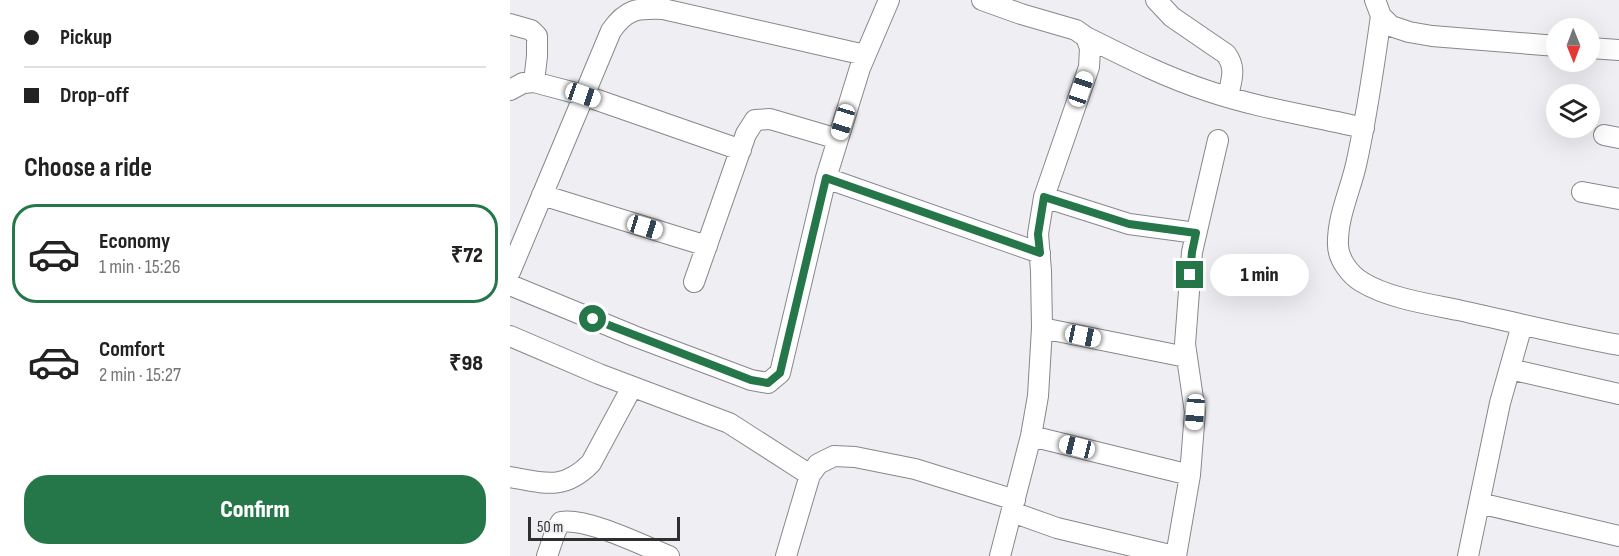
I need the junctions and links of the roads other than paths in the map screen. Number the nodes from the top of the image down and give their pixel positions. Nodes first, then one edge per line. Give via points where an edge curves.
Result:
1 (889, 0) edge
2 (982, 0) edge
3 (1156, 0) edge
4 (1378, 8) edge
5 (622, 9) edge
6 (510, 24) edge
7 (1086, 37) junction
8 (1546, 45) edge
9 (1600, 49) edge
10 (1619, 50) edge
11 (865, 55) junction
12 (534, 82) junction
13 (510, 90) edge
14 (583, 95) junction
15 (1228, 97) junction
16 (1364, 128) junction
17 (838, 139) junction
18 (1218, 140) dead end
19 (741, 150) junction
20 (826, 178) junction
21 (1582, 192) dead end
22 (542, 195) junction
23 (1044, 197) junction
24 (1619, 198) edge
25 (1196, 233) junction
26 (707, 246) junction
27 (1040, 253) junction
28 (510, 272) edge
29 (694, 282) dead end
30 (510, 285) edge
31 (1522, 325) junction
32 (1042, 328) junction
33 (510, 336) edge
34 (1619, 345) edge
35 (1186, 357) junction
36 (1510, 369) junction
37 (632, 387) junction
38 (1619, 394) edge
39 (1031, 435) junction
40 (810, 475) junction
41 (1190, 475) junction
42 (510, 477) edge
43 (1479, 503) junction
44 (1014, 506) junction
45 (1619, 536) edge
46 (1473, 555) edge
47 (548, 556) edge
48 (669, 556) edge
49 (786, 556) edge
50 (1000, 556) edge
51 (1175, 556) edge

1 - 11 street
2 - 7 street via 1076,30
3 - 15 street via 1172,17 1233,63
4 - 8 street via 1391,26 1420,34
4 - 16 street
5 - 11 street via 663,9
5 - 14 street
6 - 12 street via 531,30 537,36
7 - 15 street via 1151,70
7 - 23 street via 1089,67
9 - 10 street
11 - 17 street
12 - 13 street
12 - 14 street
14 - 19 street
14 - 22 street
15 - 16 street
16 - 31 street via 1339,226 1337,247 1350,272 1375,289
17 - 19 street via 770,119 755,120
17 - 20 street
18 - 25 street
19 - 26 street
20 - 27 street
20 - 30 street via 780,373 768,383 634,336
21 - 24 street
22 - 26 street
22 - 28 street
23 - 25 street via 1129,224
23 - 27 street via 1038,234
25 - 35 street
26 - 29 street
27 - 32 street
31 - 34 street
31 - 36 street
32 - 35 street
32 - 39 street
33 - 37 street
35 - 41 street via 1195,412
36 - 38 street
36 - 43 street
37 - 40 street via 729,423
37 - 42 street via 591,463 581,473 557,483
39 - 41 street
39 - 44 street
40 - 44 street via 818,464 834,456 855,457 915,469
40 - 49 street
41 - 51 street
43 - 45 street
43 - 46 street
44 - 50 street
44 - 51 street via 1057,528
47 - 48 street via 556,530 561,522 570,520

